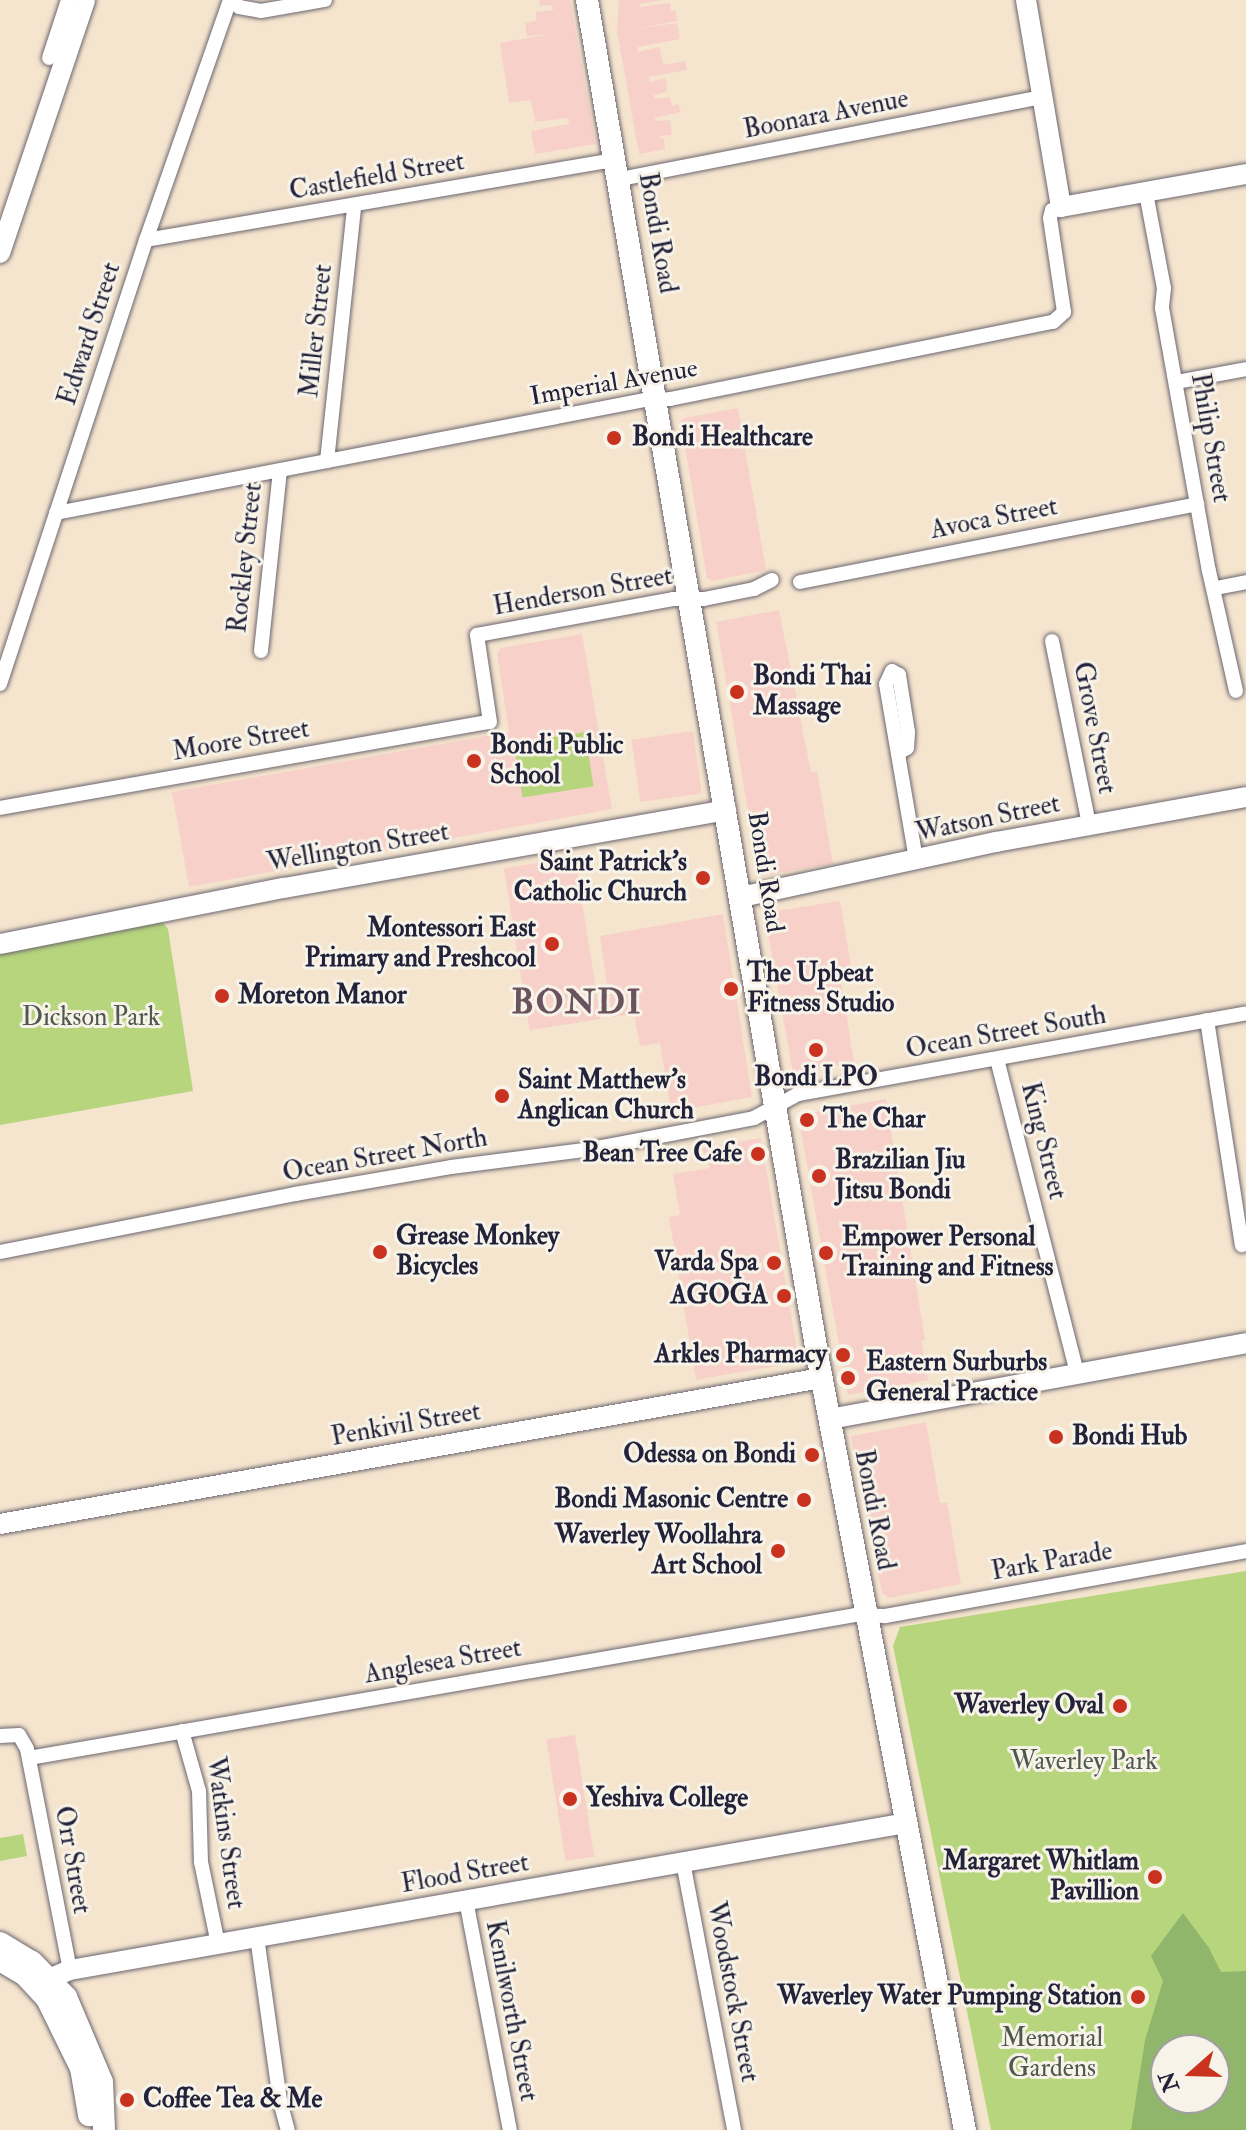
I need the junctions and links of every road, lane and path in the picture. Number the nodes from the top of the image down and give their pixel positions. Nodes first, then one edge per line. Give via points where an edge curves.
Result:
1 (68, 0) edge
2 (85, 0) edge
3 (232, 0) edge
4 (325, 0) edge
5 (1026, 0) edge
6 (591, 4) edge
7 (49, 58) dead end
8 (1042, 97) junction
9 (618, 170) junction
10 (1246, 174) edge
11 (1146, 193) junction
12 (354, 207) junction
13 (1061, 207) junction
14 (146, 240) junction
15 (0, 253) edge
16 (1246, 369) edge
17 (1176, 382) junction
18 (658, 399) junction
19 (327, 461) junction
20 (280, 471) junction
21 (1197, 504) junction
22 (56, 513) junction
23 (772, 580) dead end
24 (800, 582) dead end
25 (1246, 582) edge
26 (1216, 588) junction
27 (690, 598) junction
28 (1052, 641) dead end
29 (261, 651) dead end
30 (0, 684) edge
31 (1236, 691) dead end
32 (490, 722) joint
33 (900, 752) dead end
34 (1246, 797) edge
35 (0, 808) edge
36 (726, 810) junction
37 (1089, 825) junction
38 (916, 860) junction
39 (741, 897) junction
40 (0, 944) edge
41 (1246, 1013) edge
42 (1207, 1020) junction
43 (997, 1059) junction
44 (776, 1106) junction
45 (1242, 1245) dead end
46 (0, 1252) edge
47 (1246, 1343) edge
48 (1077, 1374) junction
49 (821, 1378) junction
50 (829, 1419) junction
51 (0, 1524) edge
52 (1246, 1551) edge
53 (866, 1615) junction
54 (182, 1731) junction
55 (0, 1736) edge
56 (29, 1758) junction
57 (906, 1823) junction
58 (683, 1862) junction
59 (466, 1900) junction
60 (257, 1937) junction
61 (0, 1943) edge
62 (218, 1944) junction
63 (0, 1960) edge
64 (52, 1977) junction
65 (90, 2130) edge
66 (104, 2130) edge
67 (288, 2130) edge
68 (510, 2130) edge
69 (734, 2130) edge
70 (965, 2130) edge

1 - 7 street
2 - 15 street
3 - 4 street via 239,7 261,11
3 - 14 street, Edward Street
5 - 8 street
6 - 9 main road, Bondi Road
8 - 9 street, Boonara Avenue
8 - 13 street
9 - 12 street, Castlefield Street
9 - 18 main road, Bondi Road
10 - 11 street
11 - 13 street
11 - 17 street, Philip Street
12 - 14 street, Castlefield Street
12 - 19 street, Miller Street
13 - 18 street, Imperial Avenue via 1052,210 1050,218 1064,307 1057,320
14 - 22 street, Edward Street
16 - 17 street
17 - 21 street, Philip Street
18 - 19 street, Imperial Avenue
18 - 27 main road, Bondi Road
19 - 20 street, Imperial Avenue
20 - 22 street, Imperial Avenue
20 - 29 street, Rockley Street
21 - 24 street, Avoca Street
21 - 26 street, Philip Street
22 - 30 street, Edward Street
23 - 27 street via 754,589
25 - 26 street
26 - 31 street, Philip Street
27 - 32 street, Henderson Street via 477,635
27 - 36 main road, Bondi Road
28 - 37 street, Grove Street
32 - 35 street, Moore Street
33 - 38 street
34 - 37 street, Watson Street
36 - 39 main road, Bondi Road
36 - 40 street, Wellington Street
37 - 38 street, Watson Street
38 - 39 street, Watson Street
39 - 44 main road, Bondi Road
41 - 42 street, Ocean Street South
42 - 43 street, Ocean Street South
42 - 45 street
43 - 44 street, Ocean Street South via 798,1094
43 - 48 street, King Street
44 - 46 street, Ocean Street North via 754,1118 592,1149 295,1194
44 - 49 main road, Bondi Road
47 - 48 street
48 - 50 street
49 - 50 main road, Bondi Road
49 - 51 street, Penkivil Street
50 - 53 main road, Bondi Road
52 - 53 street, Park Parade via 885,1616
53 - 54 street, Anglesea Street
53 - 57 main road, Bondi Road
54 - 56 street, Anglesea Street
54 - 62 street, Watkins Street via 199,1791 201,1862
55 - 56 street via 19,1735
56 - 64 street, Orr Street
57 - 58 street, Flood Street
57 - 70 main road, Bondi Road
58 - 59 street, Flood Street
58 - 69 street, Woodstock Street
59 - 60 street, Flood Street
59 - 68 street, Kenilworth Street
60 - 62 street, Flood Street
60 - 67 street
61 - 64 main road
62 - 64 street, Flood Street
63 - 64 main road
64 - 65 main road via 58,2018 89,2093
64 - 66 main road via 97,2065

